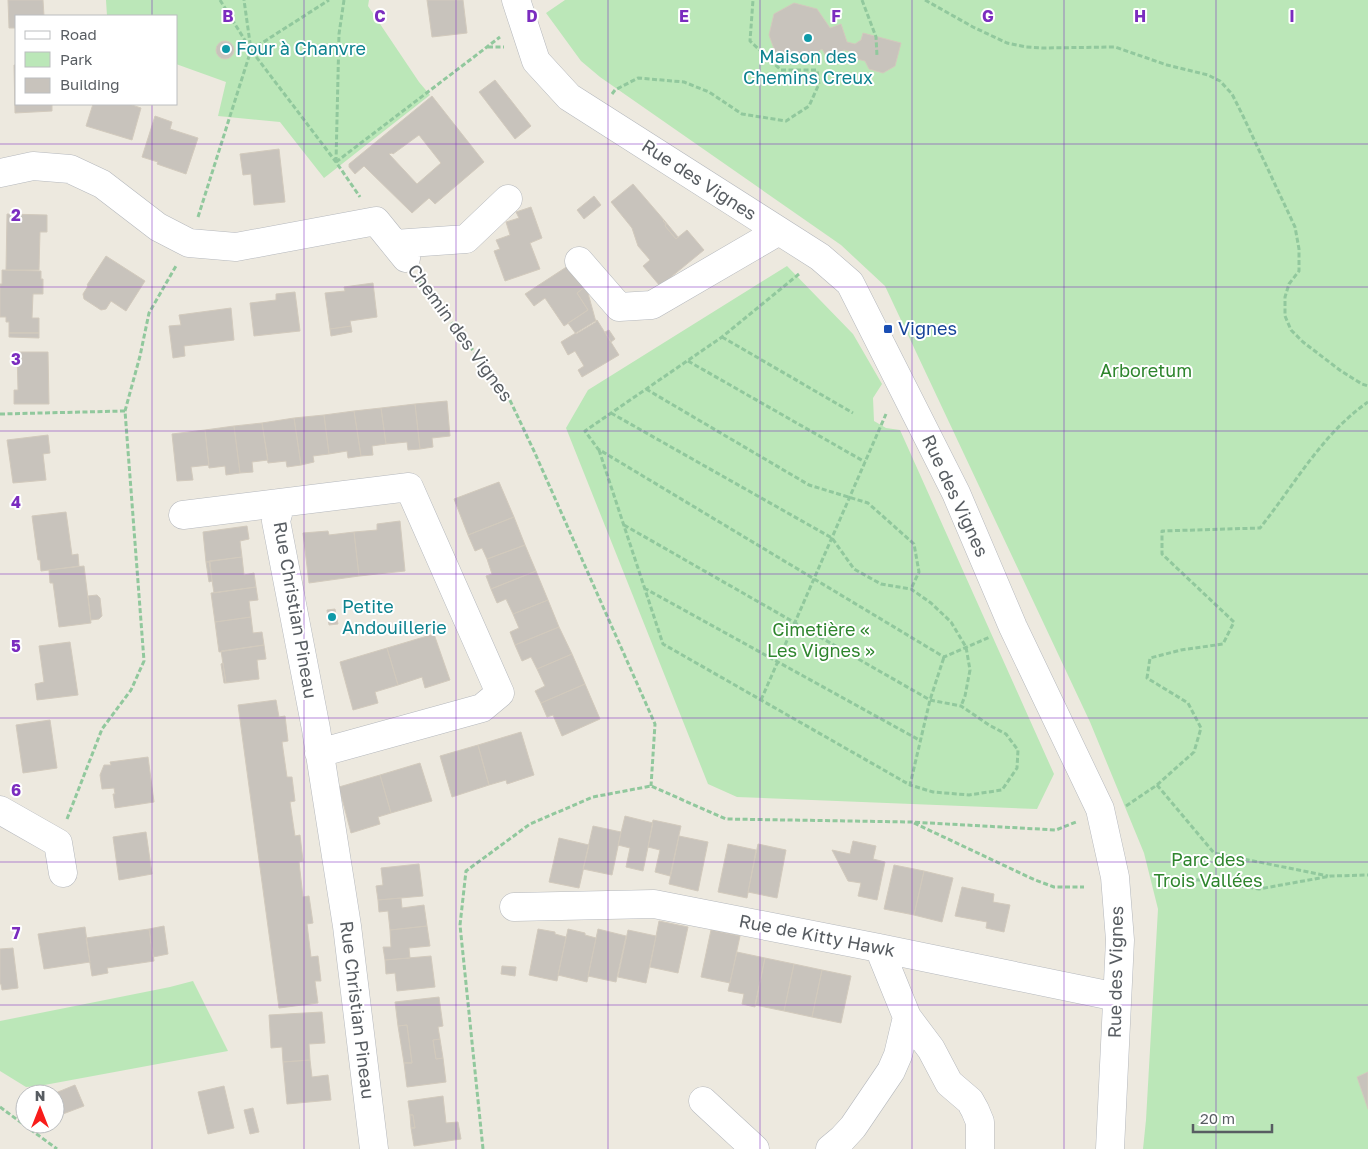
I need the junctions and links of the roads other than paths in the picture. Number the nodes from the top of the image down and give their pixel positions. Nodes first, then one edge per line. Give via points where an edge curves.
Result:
1 (516, 0) edge
2 (0, 172) edge
3 (508, 199) dead end
4 (779, 231) junction
5 (579, 261) dead end
6 (281, 503) junction
7 (183, 515) dead end
8 (319, 753) junction
9 (0, 810) edge
10 (64, 873) dead end
11 (514, 907) dead end
12 (879, 948) junction
13 (1117, 997) junction
14 (907, 1017) junction
15 (702, 1101) dead end
16 (374, 1149) edge
17 (755, 1149) edge
18 (830, 1149) edge
19 (980, 1149) edge
20 (1110, 1149) edge

1 - 4 street, Rue des Vignes via 536,62 569,97
2 - 3 street via 33,166 70,169 102,184 158,227 189,243 236,247 376,221 400,251 466,239
4 - 5 street via 652,305 618,307
4 - 13 street, Rue des Vignes via 820,257 850,283 956,494 1014,627 1100,809 1115,877 1120,940
6 - 7 street
6 - 8 street, Rue Christian Pineau via 276,520
6 - 8 street, Rue Christian Pineau via 409,486 500,692 482,708
8 - 16 street, Rue Christian Pineau via 347,926
9 - 10 street via 58,843
11 - 12 street, Rue de Kitty Hawk via 654,904
12 - 13 street, Rue de Kitty Hawk
12 - 14 street
13 - 20 street, Rue des Vignes
14 - 18 street via 891,1071 853,1127
14 - 19 street via 932,1050 949,1083 970,1101 975,1110 980,1122
15 - 17 street

